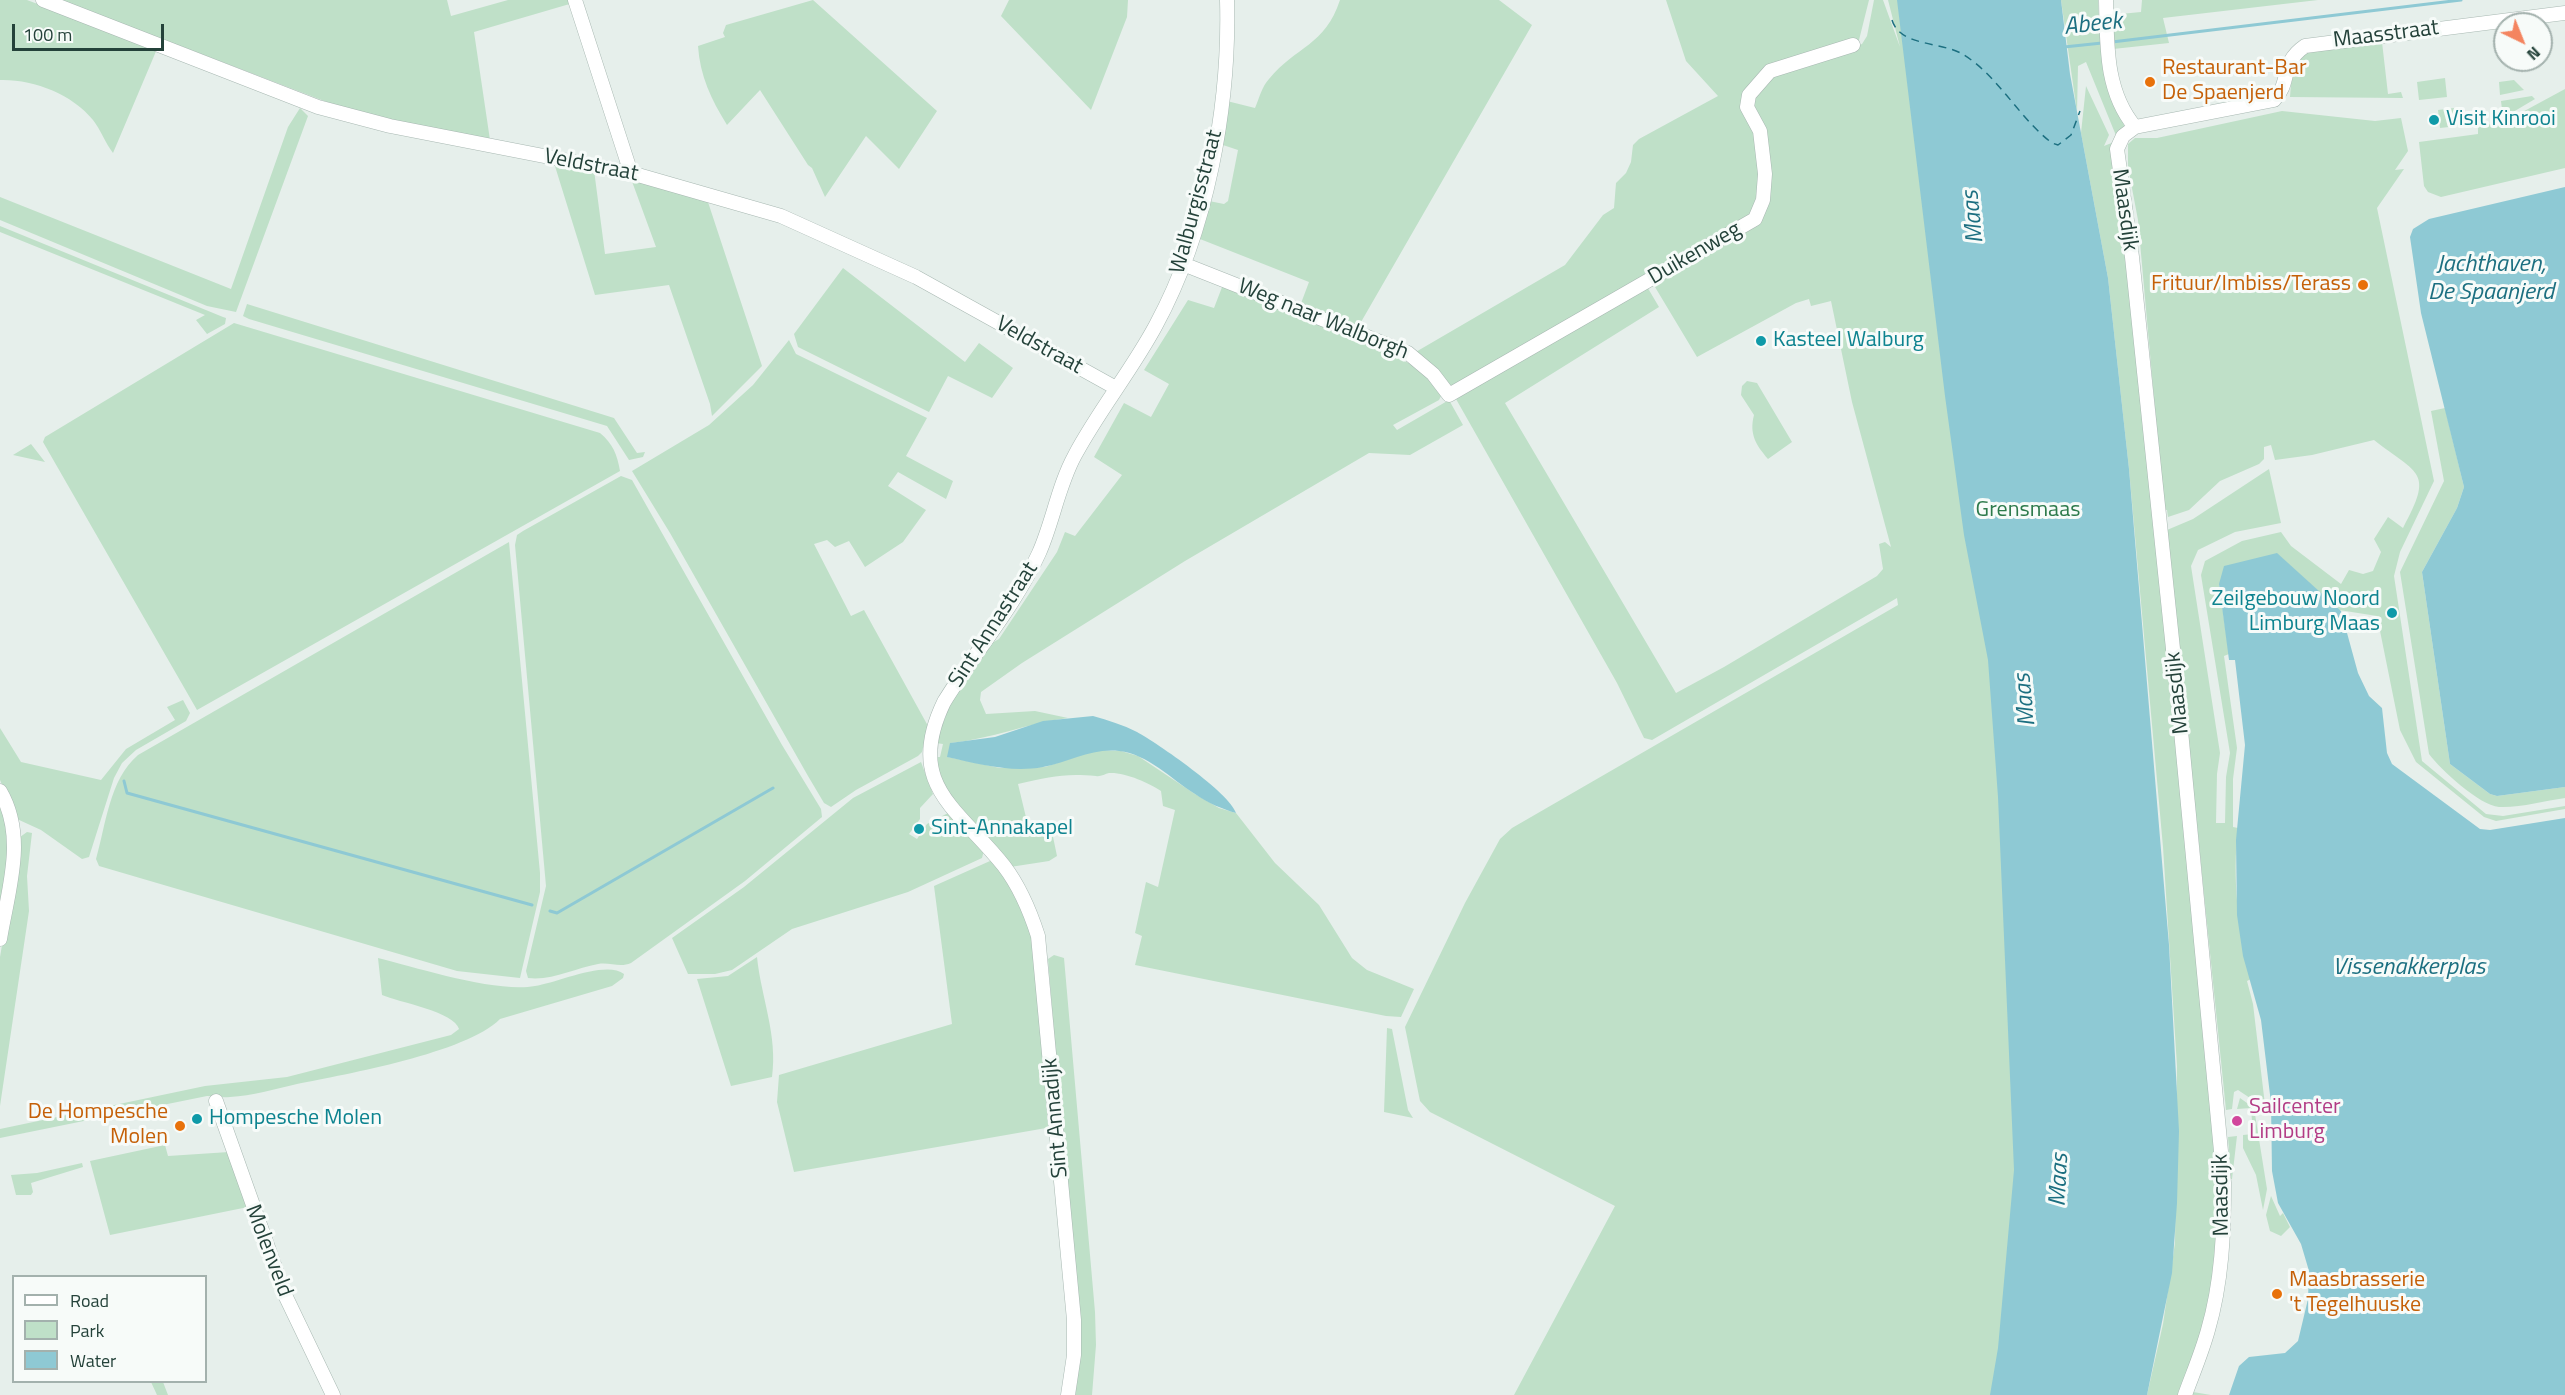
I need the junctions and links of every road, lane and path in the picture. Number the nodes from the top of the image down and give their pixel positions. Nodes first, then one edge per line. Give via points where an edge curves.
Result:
1 (43, 0) edge
2 (575, 0) edge
3 (1227, 0) edge
4 (2106, 0) edge
5 (2565, 13) edge
6 (1853, 45) dead end
7 (2135, 127) junction
8 (631, 173) junction
9 (1183, 264) junction
10 (1116, 388) junction
11 (1449, 395) joint
12 (0, 791) edge
13 (993, 854) joint
14 (0, 939) edge
15 (216, 1101) dead end
16 (333, 1395) edge
17 (1068, 1395) edge
18 (2185, 1395) edge

1 - 8 street, Veldstraat via 318,107 411,130
2 - 8 street
3 - 9 street, Walburgisstraat via 1227,71 1218,128 1207,183
4 - 7 street via 2112,86
5 - 7 street, Maasstraat via 2305,46 2290,58 2274,100
6 - 11 street, Duikenweg via 1770,71 1749,95 1747,107 1760,131 1765,174 1763,200 1755,219
7 - 18 street, Maasdijk via 2123,136 2116,155 2128,225 2175,668 2224,1183 2224,1243 2219,1273 2208,1329
8 - 10 street, Veldstraat via 781,216 916,278
9 - 10 street, Walburgisstraat via 1156,326
9 - 11 street, Weg naar Walborgh via 1408,353 1433,374
10 - 13 street, Sint Annastraat via 1071,463 1038,555 933,725 929,757 937,785
12 - 14 street via 15,830
13 - 17 street, Sint Annadijk via 1024,898 1041,954 1074,1320
15 - 16 street, Molenveld via 285,1295

